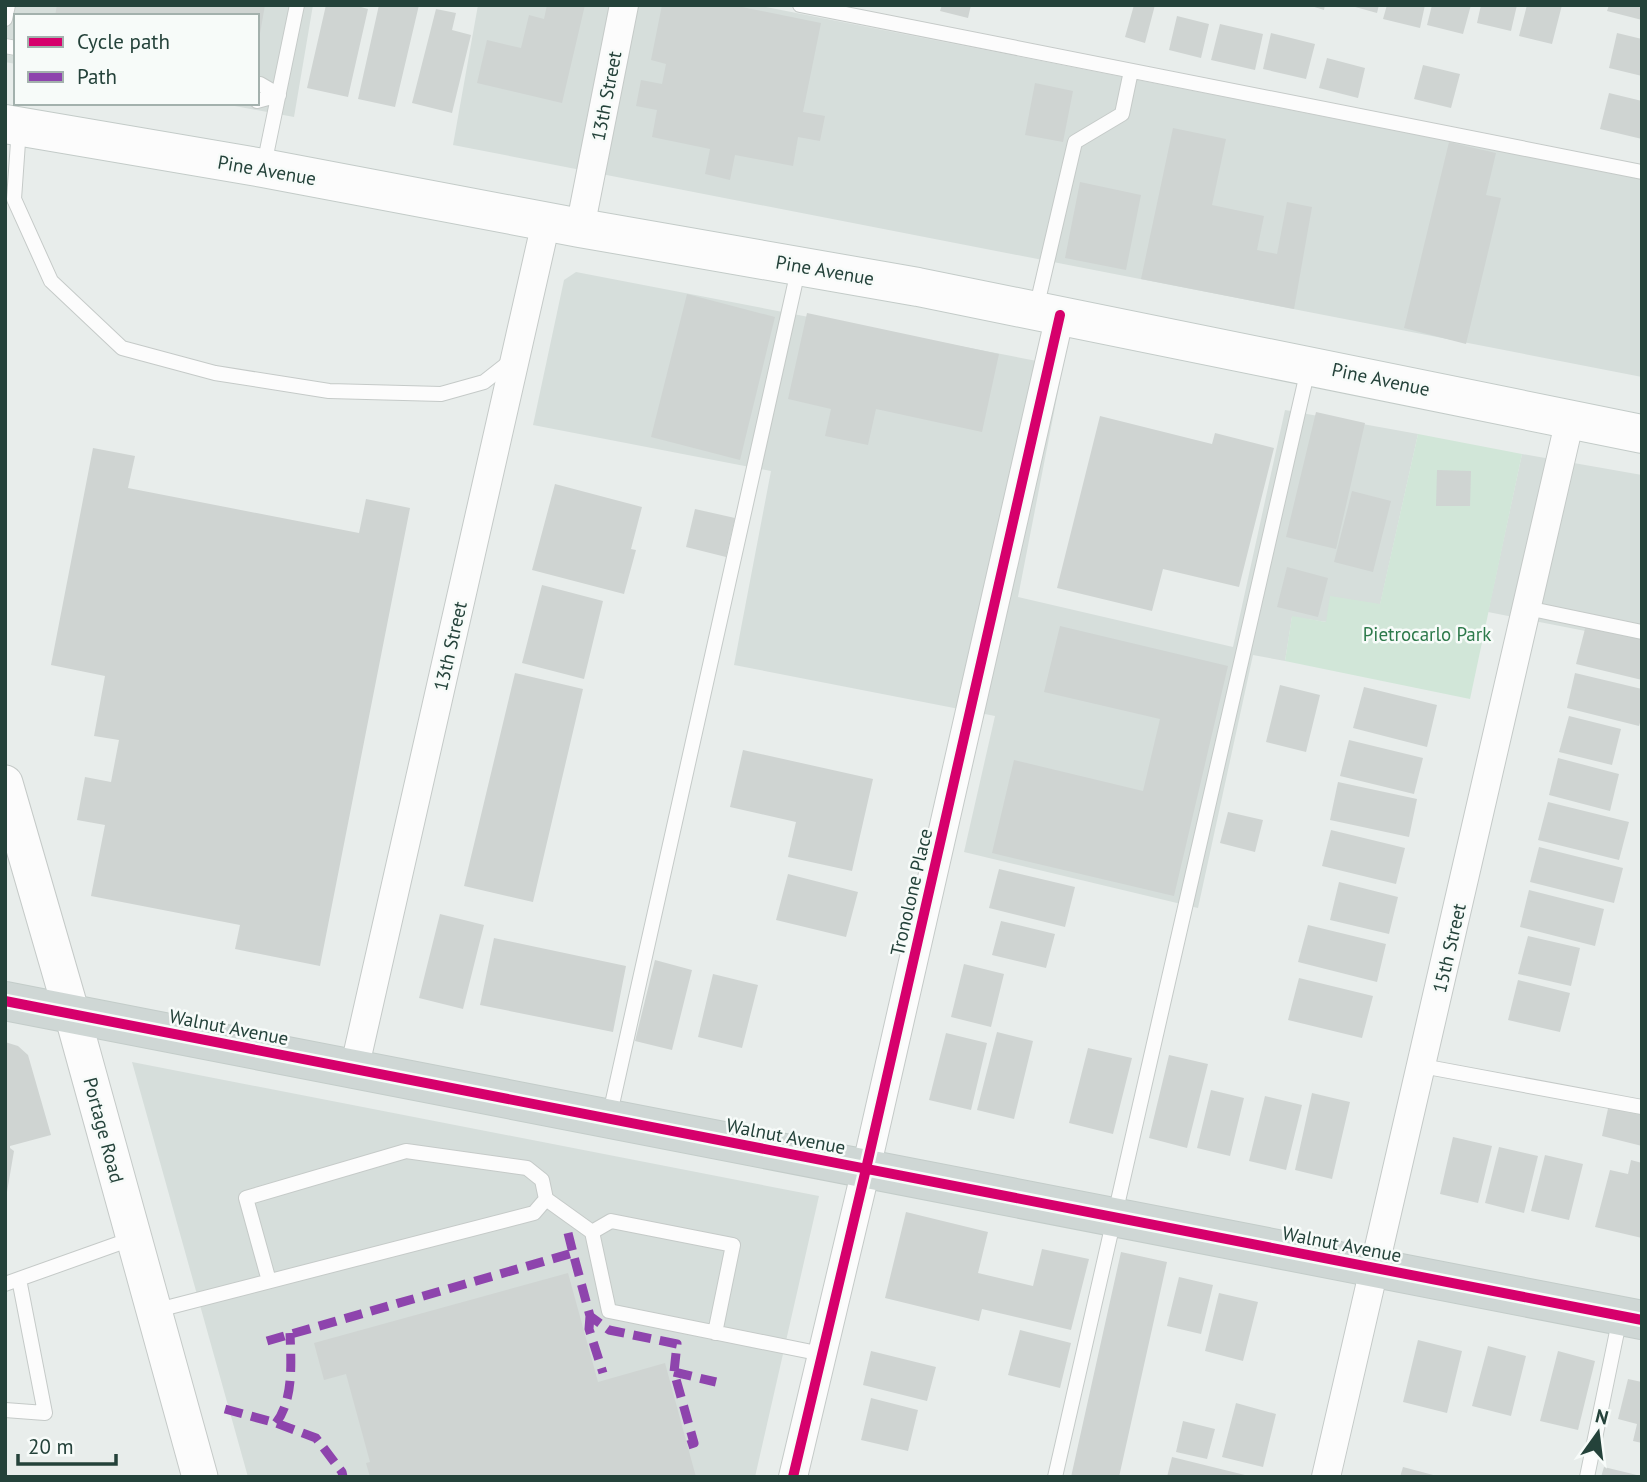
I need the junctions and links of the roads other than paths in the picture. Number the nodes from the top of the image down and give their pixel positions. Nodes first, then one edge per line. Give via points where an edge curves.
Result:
1 (8, 5) edge
2 (297, 5) edge
3 (624, 5) edge
4 (800, 5) edge
5 (5, 19) edge
6 (1130, 71) junction
7 (260, 84) dead end
8 (279, 95) junction
9 (259, 100) edge
10 (12, 125) edge
11 (263, 168) junction
12 (1642, 172) edge
13 (563, 225) junction
14 (799, 265) junction
15 (1048, 312) junction
16 (515, 358) junction
17 (1309, 365) junction
18 (1570, 419) junction
19 (1642, 433) edge
20 (1527, 608) junction
21 (1642, 632) edge
22 (5, 783) edge
23 (5, 1001) edge
24 (72, 1014) junction
25 (1422, 1066) junction
26 (354, 1070) junction
27 (1642, 1108) edge
28 (609, 1119) junction
29 (866, 1169) junction
30 (545, 1199) junction
31 (1114, 1218) junction
32 (592, 1232) junction
33 (134, 1238) junction
34 (1376, 1269) junction
35 (12, 1281) edge
36 (269, 1281) junction
37 (154, 1311) junction
38 (1631, 1318) edge
39 (715, 1333) junction
40 (822, 1354) junction
41 (5, 1410) edge
42 (200, 1477) edge
43 (793, 1477) edge
44 (1055, 1477) edge
45 (1326, 1477) edge
46 (1587, 1477) edge

1 - 5 lane
2 - 8 lane
3 - 13 street, 13th Street
4 - 6 lane
6 - 12 lane
6 - 15 lane via 1122,114 1075,142
7 - 8 lane
8 - 9 lane
8 - 11 lane
10 - 11 main road, Pine Avenue
10 - 16 lane via 14,199 51,281 122,348 215,373 330,391 441,394 484,382
11 - 13 main road, Pine Avenue
13 - 14 main road, Pine Avenue
13 - 16 street, 13th Street
14 - 15 main road, Pine Avenue
14 - 28 lane
15 - 17 main road, Pine Avenue
15 - 29 street, Tronolone Place
16 - 26 street, 13th Street
17 - 18 main road, Pine Avenue
17 - 31 lane
18 - 19 main road, Pine Avenue
18 - 20 street, 15th Street
20 - 21 lane
20 - 25 street, 15th Street
22 - 24 street, Portage Road
23 - 24 main road, Walnut Avenue
24 - 26 main road, Walnut Avenue
24 - 33 street, Portage Road
25 - 27 lane
25 - 34 street, 15th Street
26 - 28 main road, Walnut Avenue
28 - 29 main road, Walnut Avenue
29 - 31 main road, Walnut Avenue
29 - 40 street, Tronolone Place
30 - 32 lane
30 - 36 lane via 534,1213
30 - 36 lane via 542,1180 527,1168 406,1151 246,1198
31 - 34 main road, Walnut Avenue
31 - 44 lane
32 - 39 lane via 609,1311
32 - 39 lane via 611,1221 733,1245
33 - 35 lane
33 - 37 street, Portage Road
34 - 38 main road, Walnut Avenue
34 - 45 street, 15th Street
35 - 41 lane via 45,1413
36 - 37 lane
37 - 42 street, Portage Road
38 - 46 lane
39 - 40 lane
40 - 43 street, Tronolone Place

